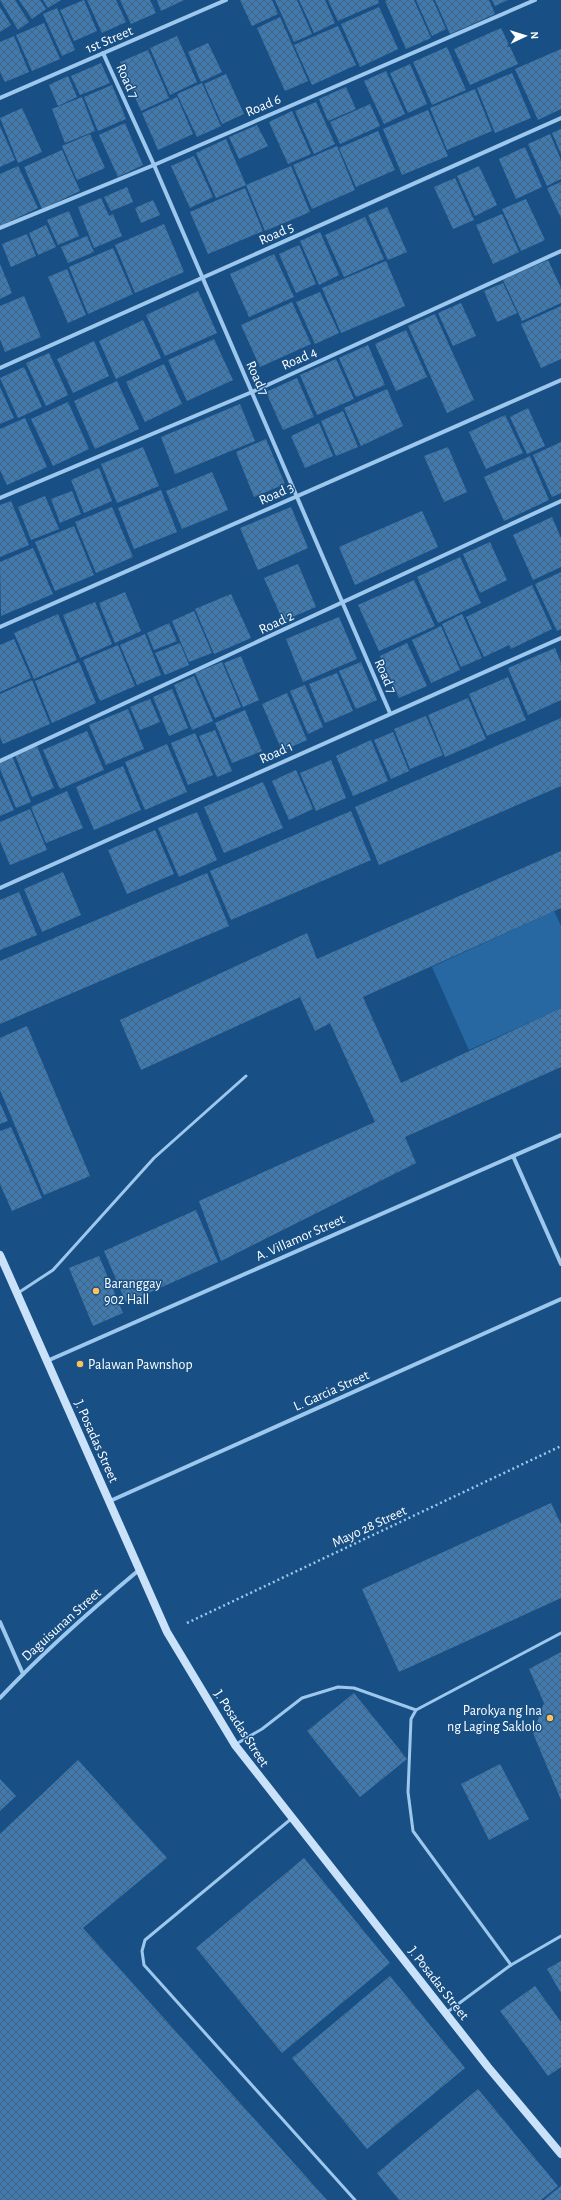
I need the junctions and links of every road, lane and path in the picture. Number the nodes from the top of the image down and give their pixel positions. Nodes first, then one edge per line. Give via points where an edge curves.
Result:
1 (226, 0) edge
2 (535, 0) edge
3 (104, 53) junction
4 (0, 98) edge
5 (561, 118) edge
6 (154, 165) junction
7 (0, 228) edge
8 (561, 251) edge
9 (202, 279) junction
10 (0, 368) edge
11 (561, 380) edge
12 (252, 392) junction
13 (297, 496) junction
14 (0, 498) edge
15 (561, 502) edge
16 (343, 603) junction
17 (0, 627) edge
18 (561, 638) edge
19 (390, 713) junction
20 (0, 761) edge
21 (0, 888) edge
22 (246, 1076) dead end
23 (561, 1135) edge
24 (513, 1156) junction
25 (0, 1255) edge
26 (561, 1264) edge
27 (17, 1294) junction
28 (561, 1299) edge
29 (47, 1361) junction
30 (561, 1446) edge
31 (110, 1501) junction
32 (140, 1570) junction
33 (0, 1622) edge
34 (186, 1623) dead end
35 (561, 1633) edge
36 (22, 1674) junction
37 (0, 1698) edge
38 (416, 1710) junction
39 (234, 1745) junction
40 (291, 1819) junction
41 (561, 1936) edge
42 (511, 1965) junction
43 (446, 2013) junction
44 (561, 2154) edge
45 (355, 2200) edge

1 - 3 street, 1st Street
2 - 6 street, Road 6
3 - 4 street, 1st Street
3 - 6 street, Road 7
5 - 9 street, Road 5
6 - 7 street, Road 6
6 - 9 street, Road 7
8 - 12 street, Road 4
9 - 10 street, Road 5
9 - 12 street, Road 7
11 - 13 street, Road 3
12 - 13 street, Road 7
12 - 14 street, Road 4
13 - 16 street, Road 7
13 - 17 street, Road 3
15 - 16 street, Road 2
16 - 19 street, Road 7
16 - 20 street, Road 2
18 - 19 street, Road 1
19 - 21 street, Road 1
22 - 27 lane via 154,1158 53,1270
23 - 24 street, A. Villamor Street
24 - 26 street
24 - 29 street, A. Villamor Street
25 - 27 street, J. Posadas Street
27 - 29 street, J. Posadas Street
28 - 31 street, L. Garcia Street
29 - 31 street, J. Posadas Street
30 - 34 path, Mayo 28 Street
31 - 32 street, J. Posadas Street
32 - 36 street, Daguisunan Street via 104,1599
32 - 39 street, J. Posadas Street via 167,1632
33 - 36 street
35 - 38 lane
36 - 37 street, Daguisunan Street
38 - 39 lane via 361,1690 338,1687 302,1698 262,1729
38 - 42 lane via 410,1732 408,1792 413,1831
39 - 40 street, J. Posadas Street
40 - 43 street, J. Posadas Street
40 - 45 lane via 145,1940 142,1951 144,1965
41 - 42 lane
42 - 43 lane
43 - 44 street, J. Posadas Street

